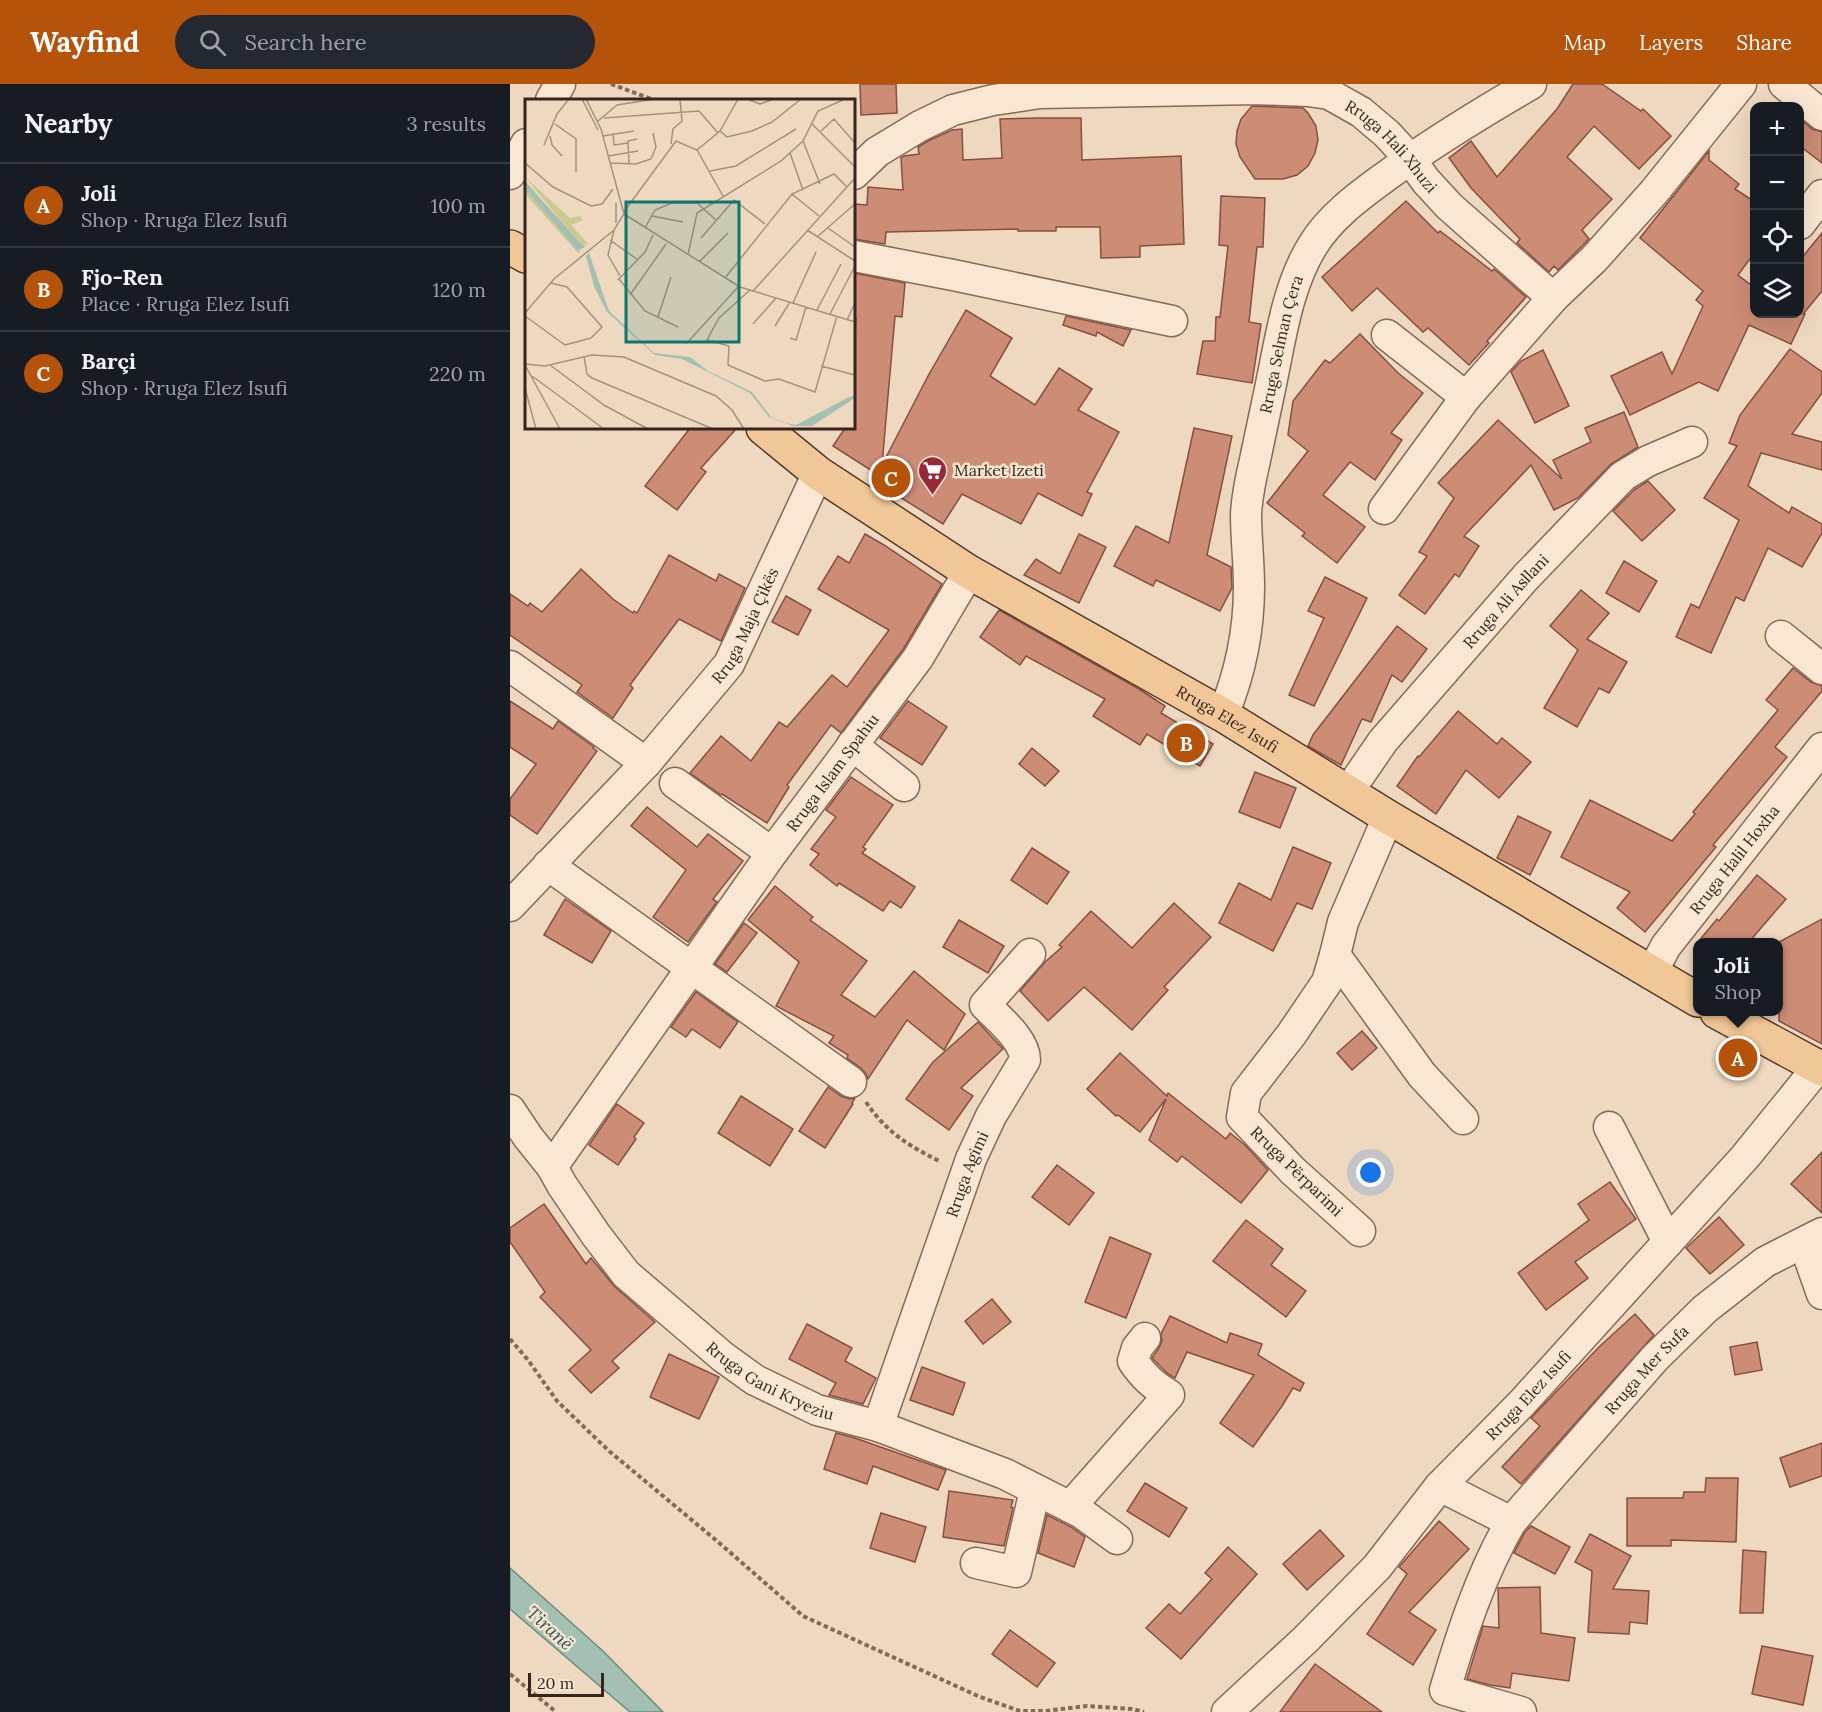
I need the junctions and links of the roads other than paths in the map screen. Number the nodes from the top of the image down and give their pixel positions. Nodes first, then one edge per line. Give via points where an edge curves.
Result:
1 (560, 84) edge
2 (1531, 84) edge
3 (1741, 84) edge
4 (1784, 84) edge
5 (552, 99) edge
6 (1822, 115) edge
7 (525, 146) edge
8 (1410, 159) junction
9 (855, 173) edge
10 (510, 174) edge
11 (1822, 195) edge
12 (1804, 219) edge
13 (510, 247) edge
14 (525, 255) edge
15 (855, 256) edge
16 (1553, 298) junction
17 (1172, 321) dead end
18 (1387, 335) dead end
19 (1466, 397) junction
20 (764, 429) edge
21 (1692, 442) dead end
22 (818, 473) junction
23 (1384, 509) dead end
24 (969, 572) junction
25 (1780, 636) dead end
26 (510, 666) edge
27 (1822, 669) edge
28 (1223, 715) junction
29 (852, 745) junction
30 (1822, 748) edge
31 (646, 763) junction
32 (675, 783) dead end
33 (904, 786) dead end
34 (1348, 792) junction
35 (1388, 817) junction
36 (772, 853) junction
37 (549, 865) junction
38 (510, 906) edge
39 (1030, 954) dead end
40 (1335, 955) junction
41 (692, 969) junction
42 (1651, 974) junction
43 (1693, 997) edge
44 (1727, 1016) edge
45 (1820, 1068) edge
46 (851, 1082) road end
47 (510, 1110) edge
48 (1463, 1119) dead end
49 (1610, 1128) dead end
50 (552, 1167) junction
51 (1360, 1231) dead end
52 (1813, 1238) edge
53 (1668, 1242) junction
54 (1822, 1294) edge
55 (1145, 1338) dead end
56 (878, 1426) junction
57 (1440, 1486) junction
58 (1035, 1490) junction
59 (1070, 1507) junction
60 (1511, 1522) junction
61 (1117, 1539) dead end
62 (976, 1563) dead end
63 (1227, 1712) edge
64 (1521, 1712) edge

1 - 5 street
2 - 8 street, Rruga Selman Çera
3 - 16 street via 1654,192
4 - 6 street
7 - 10 street
8 - 9 street, Rruga Hali Xhuzi via 1361,112 1329,94 1262,89 1040,93 953,110 878,152
8 - 16 street, Rruga Hali Xhuzi via 1449,206
8 - 28 street, Rruga Selman Çera via 1337,216 1313,245 1295,281 1251,480 1246,512 1247,625 1242,661
11 - 12 street
13 - 14 main road
15 - 17 street
16 - 19 street
18 - 19 street
19 - 23 street
20 - 22 main road, Rruga Elez Isufi
21 - 34 street, Rruga Ali Asllani via 1623,476 1525,578 1383,741
22 - 24 main road, Rruga Elez Isufi
22 - 31 street, Rruga Maja Çikës via 729,664
24 - 28 main road, Rruga Elez Isufi
24 - 29 street, Rruga Islam Spahiu via 918,658
25 - 27 street
26 - 31 street
28 - 34 main road, Rruga Elez Isufi
29 - 33 street
29 - 36 street, Rruga Islam Spahiu
30 - 42 street, Rruga Halil Hoxha via 1666,946
31 - 37 street, Rruga Maja Çikës
32 - 36 street
34 - 35 main road, Rruga Elez Isufi
35 - 40 street, Rruga Përparimi via 1343,922
35 - 42 main road, Rruga Elez Isufi
36 - 41 street, Rruga Islam Spahiu
37 - 38 street, Rruga Maja Çikës
37 - 41 street
39 - 56 street, Rruga Agimi via 985,1005 1021,1043 1025,1060 991,1116 971,1159
40 - 48 street via 1422,1075
40 - 51 street, Rruga Përparimi via 1327,982 1246,1093 1242,1117 1293,1171
41 - 46 street
41 - 50 street, Rruga Islam Spahiu
42 - 43 main road, Rruga Elez Isufi
44 - 45 main road, Rruga Elez Isufi
45 - 53 street, Rruga Elez Isufi
47 - 50 street, Rruga Gani Kryeziu
49 - 53 street
50 - 56 street, Rruga Gani Kryeziu via 626,1274 723,1357 755,1380 817,1410
52 - 54 street, Rruga Mer Sufa
52 - 60 street, Rruga Mer Sufa via 1766,1262 1705,1309 1655,1358
53 - 57 street, Rruga Elez Isufi via 1522,1403
55 - 59 street via 1132,1361 1142,1375 1169,1395
56 - 58 street, Rruga Gani Kryeziu via 1005,1474
57 - 60 street
57 - 63 street, Rruga Elez Isufi via 1377,1567
58 - 59 street, Rruga Gani Kryeziu
58 - 62 street via 1016,1572
59 - 61 street, Rruga Gani Kryeziu
60 - 64 street, Rruga Mer Sufa via 1496,1548 1460,1638 1446,1690

